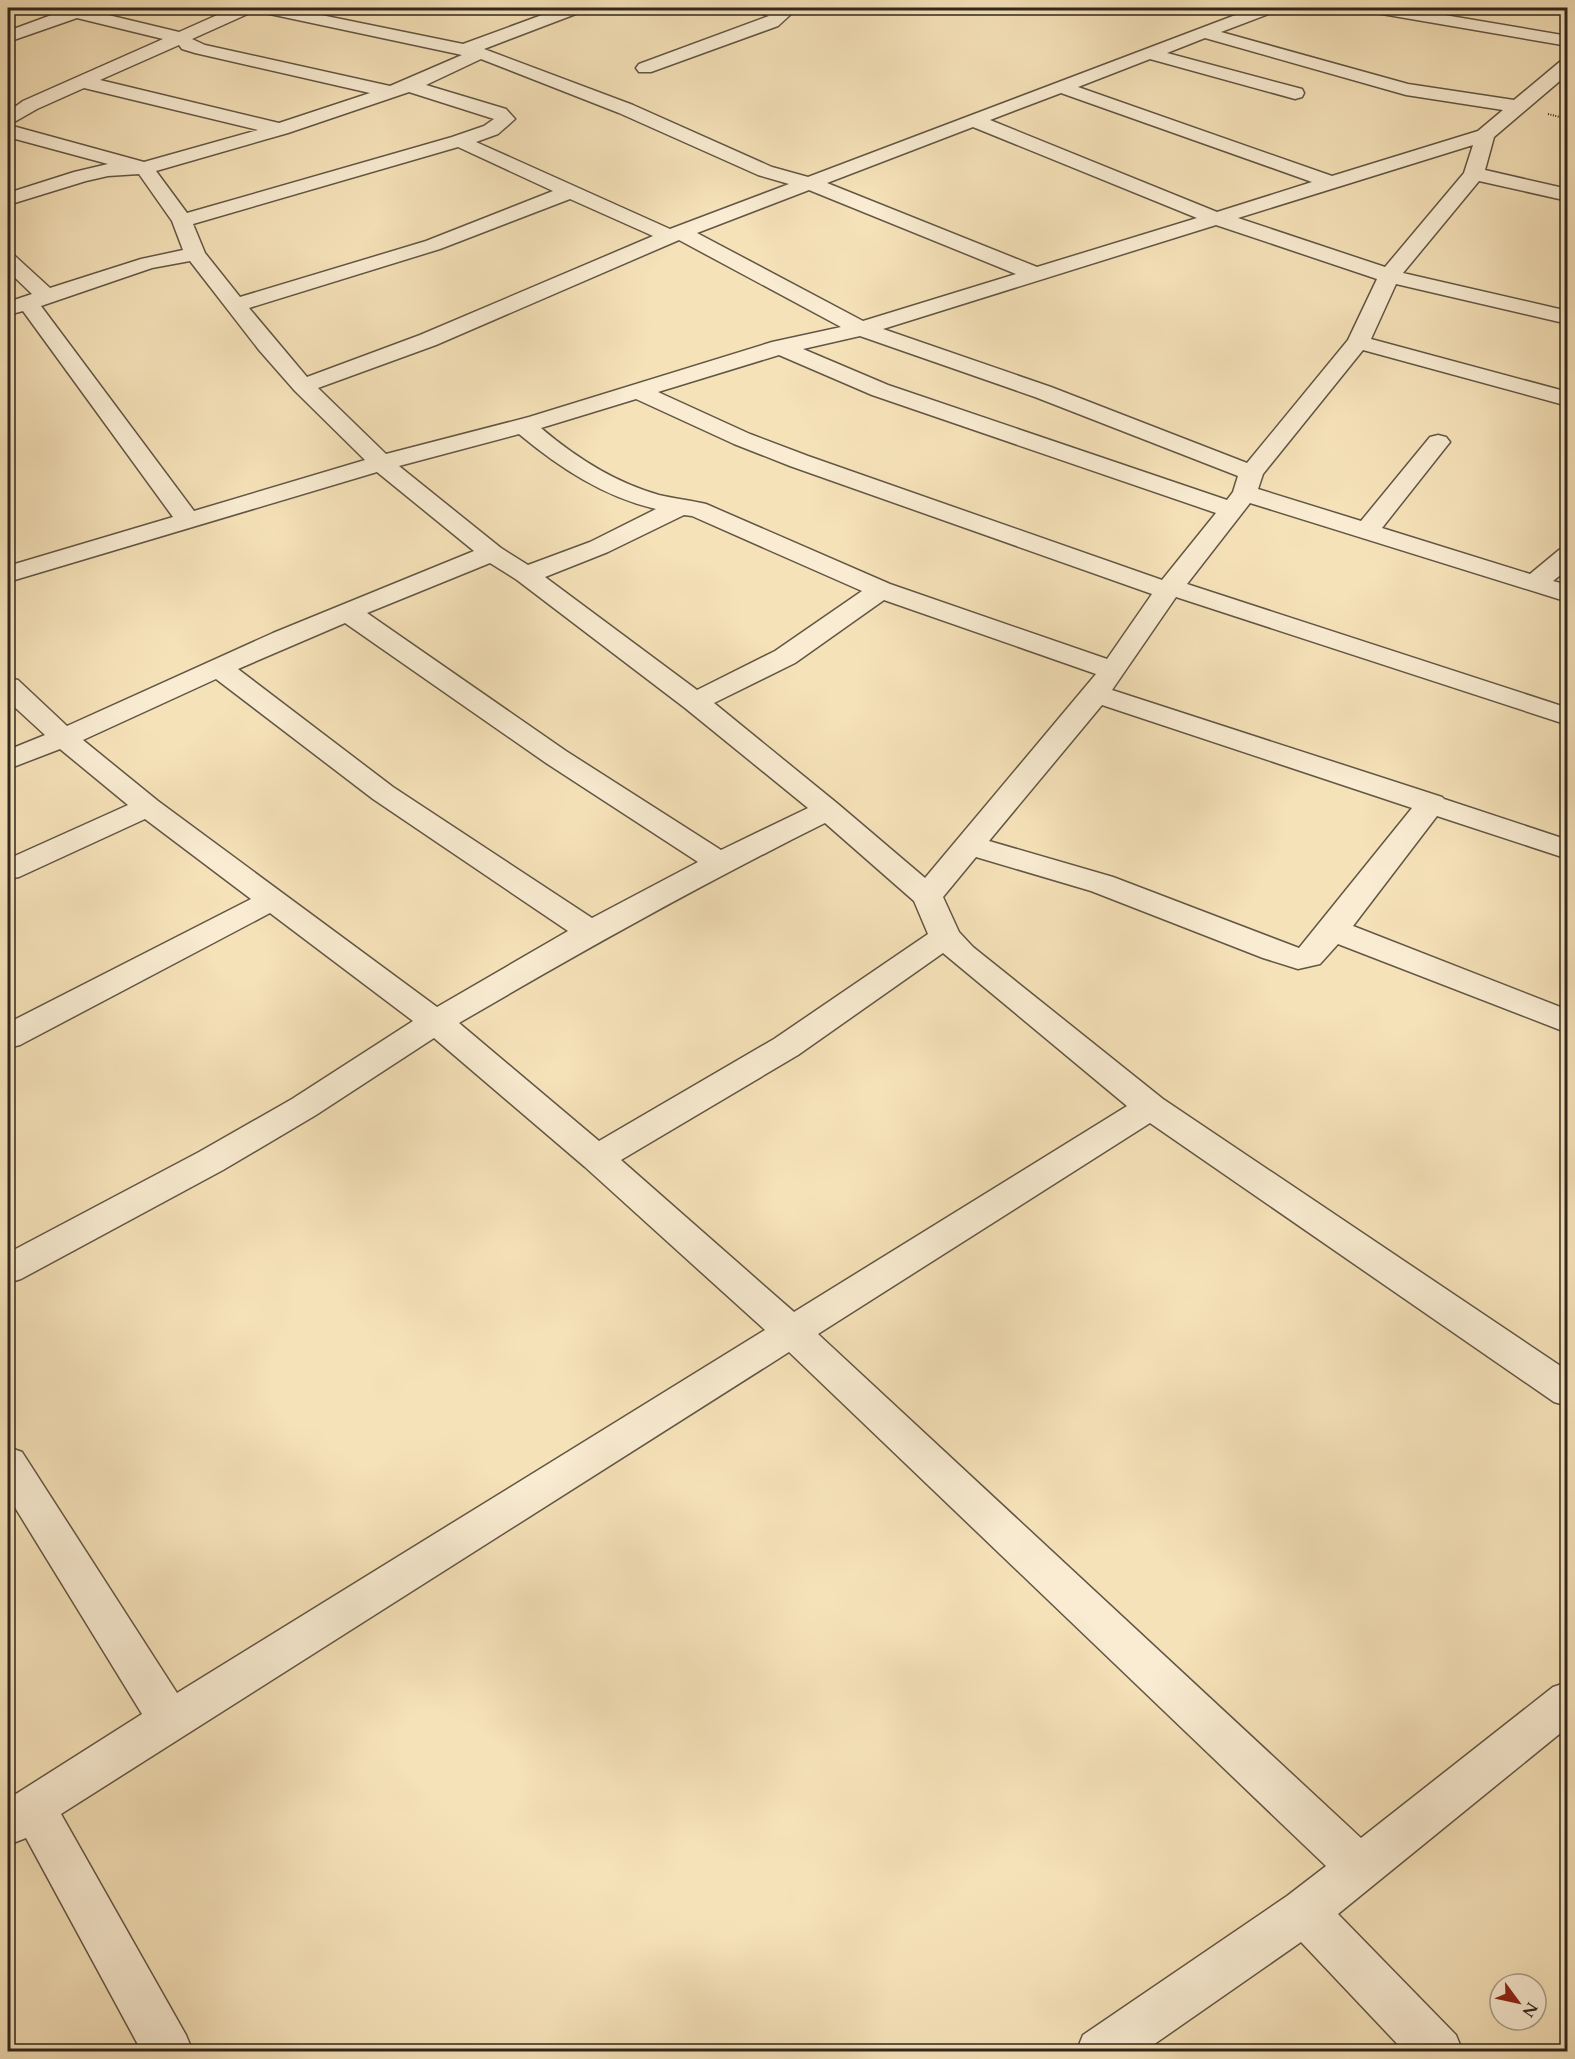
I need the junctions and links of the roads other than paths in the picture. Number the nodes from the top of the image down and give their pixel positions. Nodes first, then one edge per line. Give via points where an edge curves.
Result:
1 (58, 8) edge
2 (246, 8) edge
3 (264, 8) edge
4 (575, 8) edge
5 (762, 8) edge
6 (1268, 8) edge
7 (1376, 8) edge
8 (76, 12) junction
9 (1202, 32) junction
10 (8, 37) edge
11 (183, 38) junction
12 (1568, 41) edge
13 (474, 51) junction
14 (1147, 53) junction
15 (1568, 64) edge
16 (645, 68) dead end
17 (83, 82) junction
18 (1059, 86) junction
19 (400, 89) junction
20 (1295, 93) dead end
21 (1520, 107) junction
22 (8, 120) edge
23 (972, 120) junction
24 (281, 129) junction
25 (8, 131) edge
26 (1485, 135) junction
27 (459, 141) junction
28 (144, 168) junction
29 (1474, 174) junction
30 (809, 183) junction
31 (1330, 183) junction
32 (571, 191) junction
33 (1568, 195) edge
34 (8, 199) edge
35 (1217, 219) junction
36 (182, 221) junction
37 (674, 234) junction
38 (195, 254) junction
39 (8, 260) edge
40 (1035, 274) junction
41 (1389, 276) junction
42 (27, 303) edge
43 (237, 305) junction
44 (1568, 318) edge
45 (861, 329) junction
46 (1358, 342) junction
47 (780, 347) junction
48 (303, 386) junction
49 (635, 390) junction
50 (1568, 399) edge
51 (524, 426) junction
52 (1438, 442) dead end
53 (381, 463) junction
54 (1243, 492) junction
55 (679, 508) junction
56 (189, 520) junction
57 (1367, 530) junction
58 (492, 553) junction
59 (1568, 555) edge
60 (8, 573) edge
61 (526, 575) junction
62 (1535, 583) junction
63 (1169, 589) junction
64 (880, 590) junction
65 (1568, 594) edge
66 (347, 612) junction
67 (219, 668) junction
68 (1104, 682) junction
69 (8, 686) edge
70 (695, 702) junction
71 (1568, 717) edge
72 (65, 739) junction
73 (8, 760) edge
74 (1432, 803) junction
75 (148, 807) junction
76 (828, 810) junction
77 (970, 845) junction
78 (1568, 850) edge
79 (720, 863) junction
80 (8, 870) edge
81 (927, 897) junction
82 (272, 900) junction
83 (1333, 930) junction
84 (591, 932) junction
85 (945, 937) junction
86 (436, 1022) junction
87 (1568, 1022) edge
88 (8, 1037) edge
89 (1151, 1107) junction
90 (597, 1158) junction
91 (8, 1269) edge
92 (791, 1331) junction
93 (1568, 1391) edge
94 (8, 1463) edge
95 (1568, 1701) edge
96 (170, 1720) junction
97 (21, 1816) edge
98 (1361, 1868) junction
99 (1304, 1912) junction
100 (169, 2052) edge
101 (1100, 2052) edge
102 (1439, 2052) edge

1 - 8 street
2 - 11 street
3 - 13 street
4 - 13 street
5 - 16 street via 782,15
6 - 9 street
7 - 12 street
8 - 10 street
8 - 11 street
9 - 14 street
9 - 21 street via 1406,89
11 - 17 street
11 - 19 street via 188,45 201,49
13 - 19 street
13 - 30 street via 605,100 765,171
14 - 18 street
14 - 20 street
15 - 21 street
17 - 22 street via 30,105
17 - 24 street
18 - 23 street
18 - 31 street
19 - 24 street
19 - 27 street via 499,113 506,119 498,127
21 - 26 street
23 - 30 street
23 - 35 street
24 - 28 street
25 - 28 street
26 - 29 street
26 - 31 street
27 - 32 street
27 - 36 street
28 - 34 street via 81,176
28 - 36 street
29 - 33 street
29 - 41 street
30 - 37 street
30 - 40 street
31 - 35 street
32 - 37 street
32 - 43 street via 433,245
35 - 40 street
35 - 41 street
36 - 38 street
37 - 45 street
37 - 48 street via 428,340
38 - 42 street via 148,263
38 - 43 street
39 - 42 street
40 - 45 street
41 - 44 street
41 - 46 street
42 - 56 street
43 - 48 street
45 - 47 street
45 - 54 street via 1043,392
46 - 50 street
46 - 54 street
47 - 49 street
47 - 54 street via 880,390
48 - 53 street
49 - 51 street
49 - 63 street via 798,461
51 - 53 street
51 - 55 street via 589,473 634,496
52 - 57 street
53 - 56 street
53 - 58 street
54 - 57 street
54 - 63 street
55 - 61 street via 599,547
55 - 64 street via 697,509
56 - 60 street
57 - 62 street
58 - 61 street
58 - 66 street
59 - 62 street
61 - 70 street
62 - 65 street
63 - 68 street
63 - 71 street
64 - 68 street
64 - 70 street via 785,657
66 - 67 street
66 - 79 street via 556,757
67 - 72 street
67 - 84 street via 383,793
68 - 74 street
68 - 77 street
69 - 72 street
70 - 76 street
72 - 73 street
72 - 75 street
74 - 78 street
74 - 83 street
75 - 80 street
75 - 82 street
76 - 79 street
76 - 81 street
77 - 81 street
77 - 83 street via 1102,884 1298,959 1309,957
79 - 84 street
81 - 85 street
82 - 86 street
82 - 88 street
83 - 87 street
84 - 86 street
85 - 89 street
85 - 90 street via 786,1047
86 - 90 street
86 - 91 street via 253,1137
89 - 92 street
89 - 93 street
90 - 92 street
92 - 96 street
92 - 98 street
94 - 96 street
95 - 98 street
96 - 97 street
97 - 100 street
98 - 99 street
99 - 101 street
99 - 102 street

